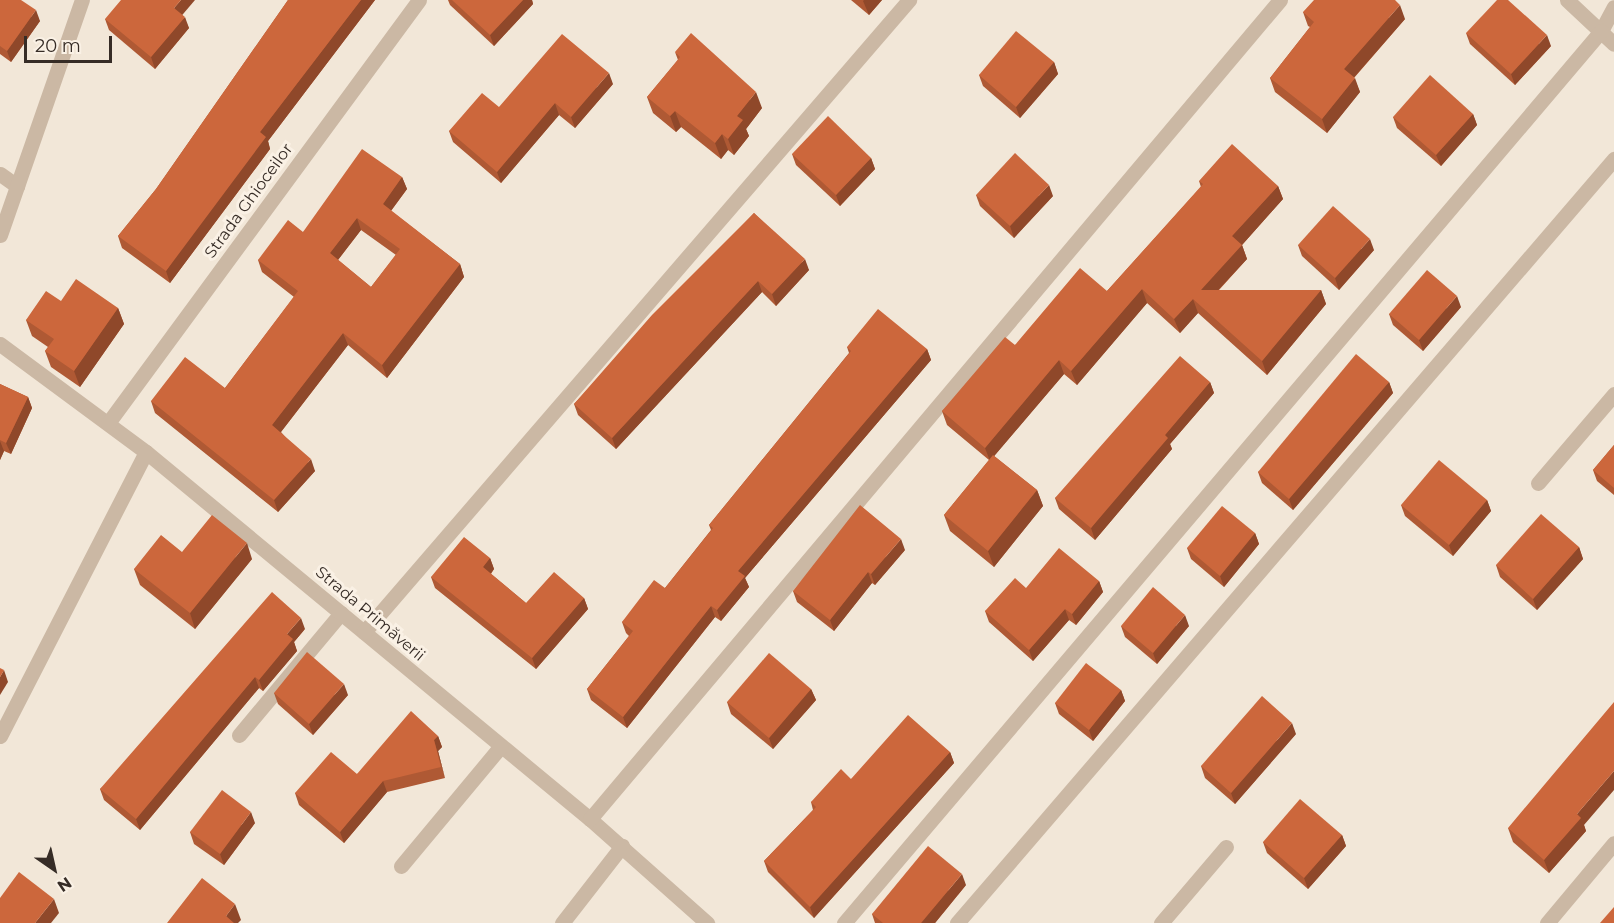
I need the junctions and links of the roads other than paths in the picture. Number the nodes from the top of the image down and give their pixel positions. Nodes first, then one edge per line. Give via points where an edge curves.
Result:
1 (82, 0) edge
2 (419, 0) edge
3 (909, 0) edge
4 (1280, 0) edge
5 (1567, 0) edge
6 (1614, 7) edge
7 (1600, 31) junction
8 (1614, 44) edge
9 (1614, 159) edge
10 (0, 174) edge
11 (17, 186) junction
12 (0, 235) edge
13 (0, 344) edge
14 (1614, 394) edge
15 (108, 423) junction
16 (146, 453) junction
17 (1538, 483) dead end
18 (341, 613) junction
19 (364, 632) junction
20 (239, 735) dead end
21 (0, 736) edge
22 (501, 746) junction
23 (590, 819) junction
24 (1614, 843) edge
25 (622, 846) junction
26 (1226, 847) dead end
27 (401, 866) dead end
28 (565, 922) edge
29 (705, 922) edge
30 (844, 923) edge
31 (957, 923) edge
32 (1161, 923) edge
33 (1547, 923) edge

1 - 11 street
2 - 15 street, Strada Ghioceilor
3 - 19 street
4 - 23 street
5 - 7 street
6 - 7 street
7 - 8 street
7 - 30 street
9 - 31 street
10 - 11 street
11 - 12 street
13 - 15 street, Strada Primăverii
14 - 17 street
15 - 16 street, Strada Primăverii
16 - 18 street, Strada Primăverii
16 - 21 street
18 - 19 street, Strada Primăverii
18 - 20 street
19 - 22 street, Strada Primăverii
22 - 23 street, Strada Primăverii
22 - 27 street
23 - 25 street, Strada Primăverii
24 - 33 street
25 - 28 street
25 - 29 street, Strada Primăverii
26 - 32 street

